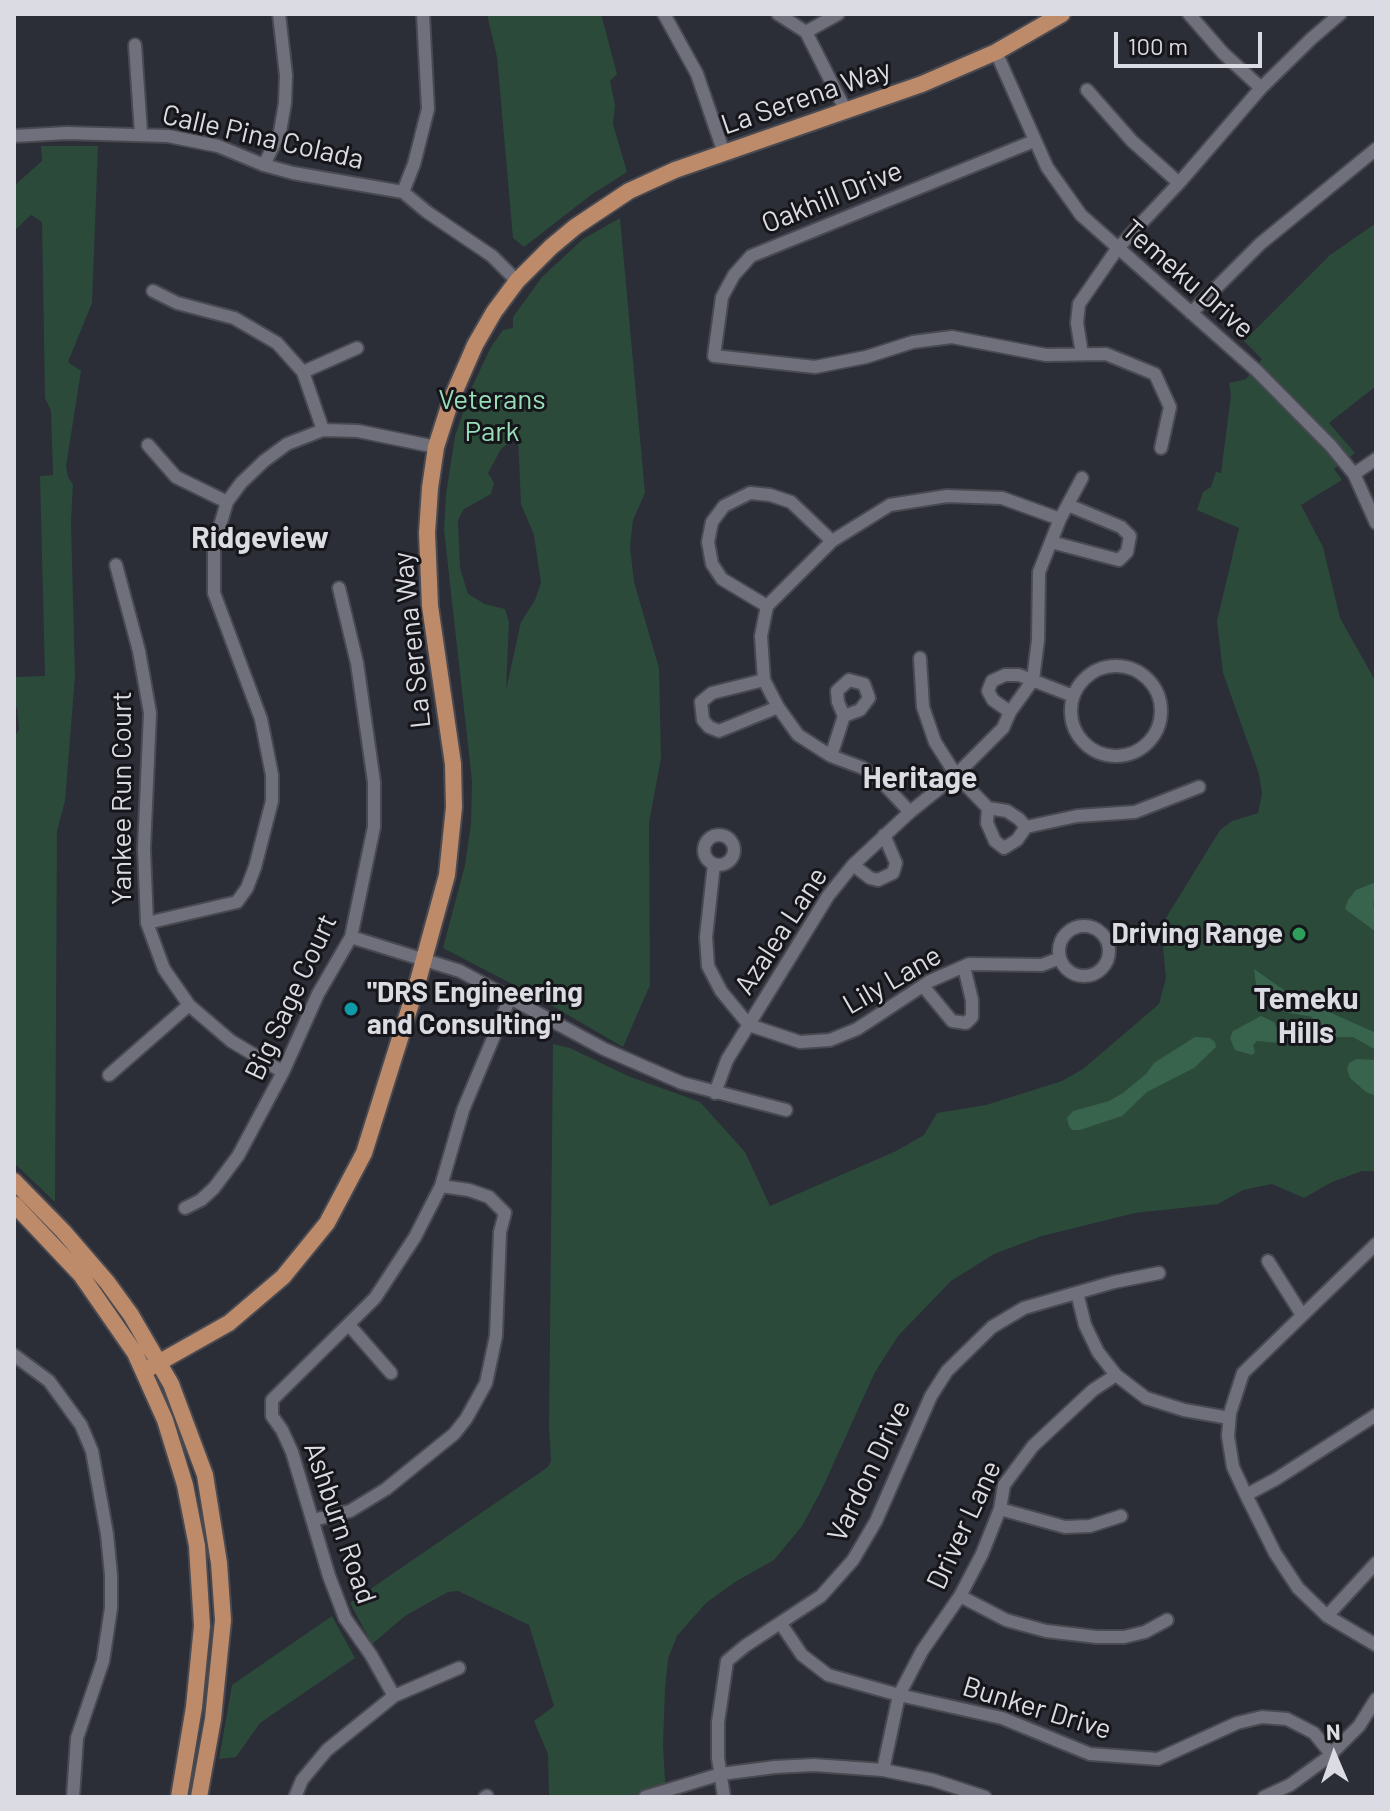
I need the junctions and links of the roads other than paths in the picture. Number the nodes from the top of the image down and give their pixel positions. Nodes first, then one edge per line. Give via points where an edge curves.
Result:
1 (279, 14) edge
2 (423, 14) edge
3 (664, 14) edge
4 (778, 14) edge
5 (838, 14) edge
6 (1062, 14) edge
7 (1189, 14) edge
8 (1337, 15) edge
9 (806, 32) junction
10 (135, 45) dead end
11 (996, 52) junction
12 (1261, 88) junction
13 (1087, 90) dead end
14 (846, 111) junction
15 (141, 133) junction
16 (14, 136) edge
17 (1034, 141) junction
18 (1376, 149) edge
19 (724, 153) junction
20 (264, 165) junction
21 (1179, 183) junction
22 (403, 192) junction
23 (1117, 249) junction
24 (517, 281) junction
25 (153, 291) dead end
26 (1191, 313) junction
27 (357, 348) dead end
28 (1082, 354) junction
29 (303, 372) junction
30 (323, 430) junction
31 (148, 445) dead end
32 (436, 447) junction
33 (1161, 448) dead end
34 (1376, 459) edge
35 (1354, 474) junction
36 (1082, 478) dead end
37 (227, 502) junction
38 (1068, 505) junction
39 (1060, 519) junction
40 (1376, 523) edge
41 (832, 541) junction
42 (1051, 542) junction
43 (116, 565) dead end
44 (339, 588) dead end
45 (767, 606) junction
46 (920, 658) dead end
47 (764, 680) junction
48 (1033, 680) junction
49 (1073, 696) junction
50 (778, 707) junction
51 (1010, 712) junction
52 (844, 716) dead end
53 (831, 756) junction
54 (956, 775) junction
55 (1199, 787) dead end
56 (988, 808) junction
57 (910, 812) junction
58 (1026, 827) junction
59 (884, 835) junction
60 (714, 864) dead end
61 (853, 865) junction
62 (147, 923) junction
63 (351, 937) junction
64 (1060, 958) junction
65 (424, 960) junction
66 (964, 967) junction
67 (923, 986) junction
68 (510, 998) junction
69 (189, 1005) junction
70 (749, 1025) junction
71 (283, 1072) junction
72 (109, 1075) dead end
73 (715, 1093) junction
74 (786, 1110) dead end
75 (14, 1181) edge
76 (441, 1186) junction
77 (14, 1204) edge
78 (185, 1208) dead end
79 (1376, 1244) edge
80 (1268, 1261) dead end
81 (1159, 1273) dead end
82 (1077, 1293) junction
83 (1302, 1315) junction
84 (349, 1325) junction
85 (14, 1355) edge
86 (152, 1366) junction
87 (391, 1373) dead end
88 (1116, 1375) junction
89 (1376, 1415) edge
90 (1229, 1418) junction
91 (1246, 1495) junction
92 (1000, 1509) junction
93 (1121, 1516) dead end
94 (313, 1520) junction
95 (1376, 1563) edge
96 (960, 1596) junction
97 (1327, 1616) junction
98 (1167, 1620) dead end
99 (781, 1624) junction
100 (1376, 1645) edge
101 (459, 1668) dead end
102 (899, 1695) junction
103 (394, 1696) junction
104 (1376, 1699) edge
105 (1331, 1754) junction
106 (883, 1770) junction
107 (721, 1774) junction
108 (73, 1797) edge
109 (179, 1797) edge
110 (199, 1797) edge
111 (295, 1797) edge
112 (645, 1797) edge
113 (724, 1797) edge
114 (985, 1797) edge
115 (1264, 1797) edge

1 - 20 street via 285,103 280,132
2 - 22 street via 428,109
3 - 19 street via 697,74
4 - 9 street
5 - 9 street
6 - 11 main road, La Serena Way
7 - 12 street
8 - 12 street
9 - 14 street
10 - 15 street
11 - 14 main road, La Serena Way
11 - 17 street, Temeku Drive
12 - 21 street
13 - 21 street
14 - 19 main road, La Serena Way
15 - 16 street, Calle Pina Colada
15 - 20 street, Calle Pina Colada via 218,146
17 - 23 street, Temeku Drive via 1064,193
17 - 28 street, Oakhill Drive via 751,256 722,297 714,356 815,367 952,337 1046,355
18 - 26 street via 1260,244
19 - 24 main road, La Serena Way via 629,191 562,238
20 - 22 street, Calle Pina Colada
21 - 23 street
22 - 24 street, Calle Pina Colada via 492,256
23 - 26 street, Temeku Drive
23 - 28 street via 1079,304
24 - 32 main road, La Serena Way via 475,345
25 - 29 street via 255,328
26 - 35 street, Temeku Drive via 1257,371
27 - 29 street
28 - 33 street via 1106,354 1155,374 1170,407
29 - 30 street
30 - 32 street via 358,431
30 - 37 street via 287,444 264,461
31 - 37 street via 176,477
32 - 65 main road, La Serena Way via 427,533 430,606 453,764 454,807 444,893
34 - 35 street
35 - 40 street, Temeku Drive
36 - 38 street
37 - 62 street via 214,546 214,593 261,719 272,801 251,877 237,902
38 - 39 street
38 - 42 street via 1121,527 1130,536 1127,552 1119,560
39 - 41 street via 1002,498 947,496 890,505
39 - 42 street
41 - 45 street
41 - 45 street via 791,502 770,495 750,493 724,506 712,522 712,564 722,579
42 - 48 street via 1039,572
43 - 62 street, Yankee Run Court via 150,713 144,849
44 - 63 street, Big Sage Court via 357,663 374,782 374,827
45 - 47 street via 761,636
46 - 54 street via 923,707 935,742
47 - 50 street
47 - 50 street via 712,693 701,702 703,720 719,731
48 - 49 street
48 - 51 street, Azalea Lane
48 - 51 street via 1005,675 992,681 988,691 993,700
49 - 49 street via 1073,725 1080,739 1104,755 1134,753 1156,734 1161,720 1157,691 1136,671 1106,667 1092,673
50 - 53 street via 798,735
51 - 54 street, Azalea Lane via 1003,728
52 - 53 street
53 - 57 street via 880,780
54 - 56 street
54 - 57 street, Azalea Lane
55 - 58 street via 1135,812
56 - 58 street via 1007,811
56 - 58 street via 990,831 1004,848
57 - 59 street, Azalea Lane
59 - 61 street, Azalea Lane
59 - 61 street via 896,863 893,873 878,880
60 - 70 street via 708,966
61 - 70 street, Azalea Lane via 828,896
62 - 69 street, Yankee Run Court via 164,969
63 - 65 street
63 - 71 street, Big Sage Court
64 - 64 street via 1071,972 1088,976 1103,968 1109,943 1092,926 1076,927 1060,943
64 - 66 street, Lily Lane via 1042,965
65 - 68 street via 460,971
65 - 86 main road, La Serena Way via 364,1153 327,1223 283,1277 229,1323
66 - 67 street, Lily Lane
66 - 67 street via 972,1008 966,1023 952,1021
67 - 70 street, Lily Lane via 857,1029 830,1040 800,1042
68 - 73 street via 643,1067
68 - 76 street, Ashburn Road via 463,1110
69 - 71 street, Yankee Run Court via 231,1041
69 - 72 street
70 - 73 street, Azalea Lane via 720,1074
71 - 78 street, Big Sage Court via 225,1175 201,1200
73 - 74 street
75 - 86 main road via 107,1282
76 - 84 street, Ashburn Road via 398,1264
76 - 94 street via 489,1197 505,1213 496,1336 486,1383 454,1434 379,1495 350,1511
77 - 86 main road via 81,1275
79 - 83 street
80 - 83 street
81 - 82 street, Vardon Drive
82 - 88 street via 1085,1325
82 - 99 street, Vardon Drive via 1024,1308 992,1327 947,1371 853,1560 821,1596
83 - 90 street via 1243,1373
84 - 87 street
84 - 94 street, Ashburn Road via 272,1400 272,1416 292,1452
85 - 108 street via 49,1381 81,1425 92,1451 107,1534 111,1608 103,1661 77,1738
86 - 109 main road via 185,1485 200,1579 200,1664
86 - 110 main road via 191,1434 205,1475 219,1563 221,1661
88 - 90 street via 1146,1398
88 - 92 street, Driver Lane via 1033,1446 1004,1485
89 - 91 street
90 - 91 street via 1233,1467
91 - 97 street via 1298,1588
92 - 93 street via 1065,1527
92 - 96 street, Driver Lane
94 - 103 street, Ashburn Road via 345,1618
95 - 97 street
96 - 98 street via 1006,1620 1084,1636 1124,1637
96 - 102 street, Driver Lane
97 - 100 street
99 - 102 street, Bunker Drive via 802,1655 828,1675
99 - 107 street, Vardon Drive via 727,1661 718,1722
101 - 103 street
102 - 105 street, Bunker Drive via 1002,1718 1090,1754 1158,1759 1262,1717 1287,1719 1314,1733
102 - 106 street, Driver Lane
103 - 111 street via 327,1750
104 - 105 street
105 - 115 street
106 - 107 street via 814,1765
106 - 114 street
107 - 112 street
107 - 113 street

